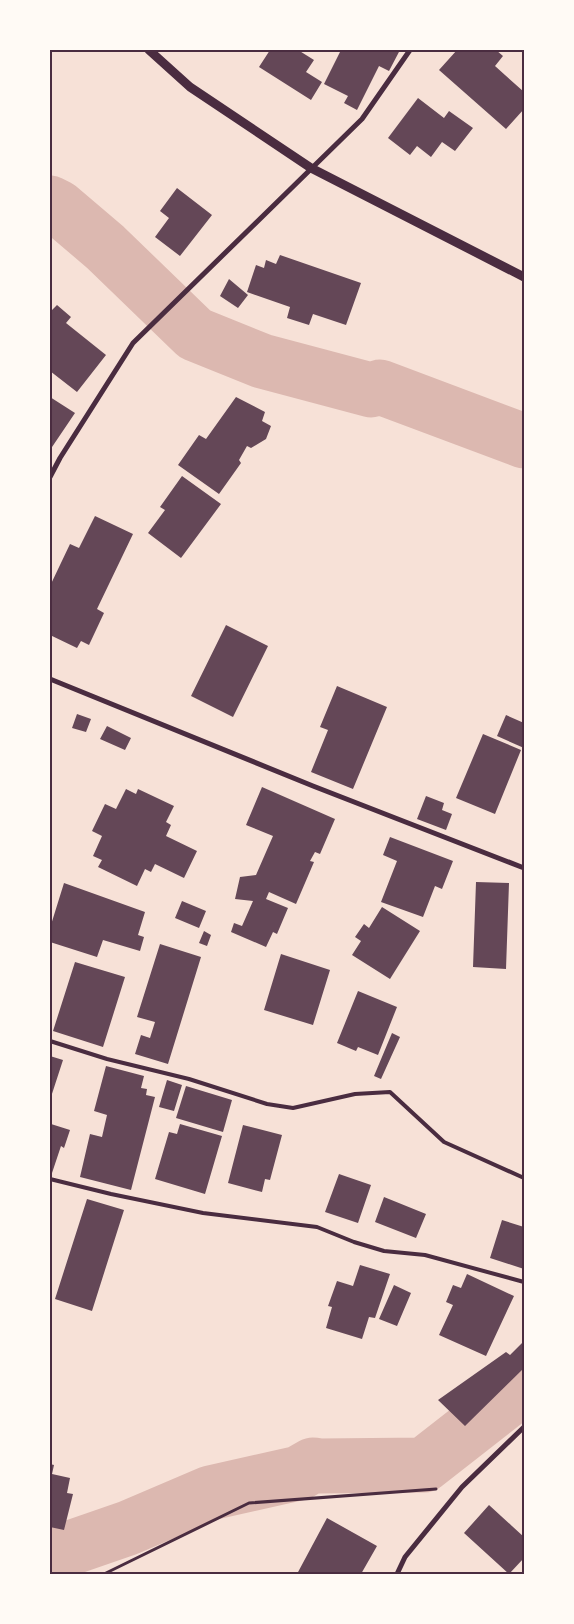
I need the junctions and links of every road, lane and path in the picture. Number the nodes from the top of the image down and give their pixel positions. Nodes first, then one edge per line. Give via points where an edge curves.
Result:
1 (149, 50) edge
2 (410, 50) edge
3 (311, 168) junction
4 (524, 277) edge
5 (50, 477) edge
6 (50, 679) edge
7 (524, 868) edge
8 (50, 1041) edge
9 (524, 1178) edge
10 (50, 1179) edge
11 (524, 1282) edge
12 (524, 1427) edge
13 (462, 1487) junction
14 (104, 1574) edge
15 (397, 1574) edge

1 - 3 street via 190,87
2 - 3 street via 362,119
3 - 4 street
3 - 5 street via 133,343
6 - 7 street
8 - 9 lane via 189,1078 276,1106 293,1108 355,1094 390,1092 444,1142
10 - 11 lane via 203,1213 316,1227 384,1251 425,1255
12 - 13 street
13 - 14 path via 249,1503
13 - 15 street via 405,1557

